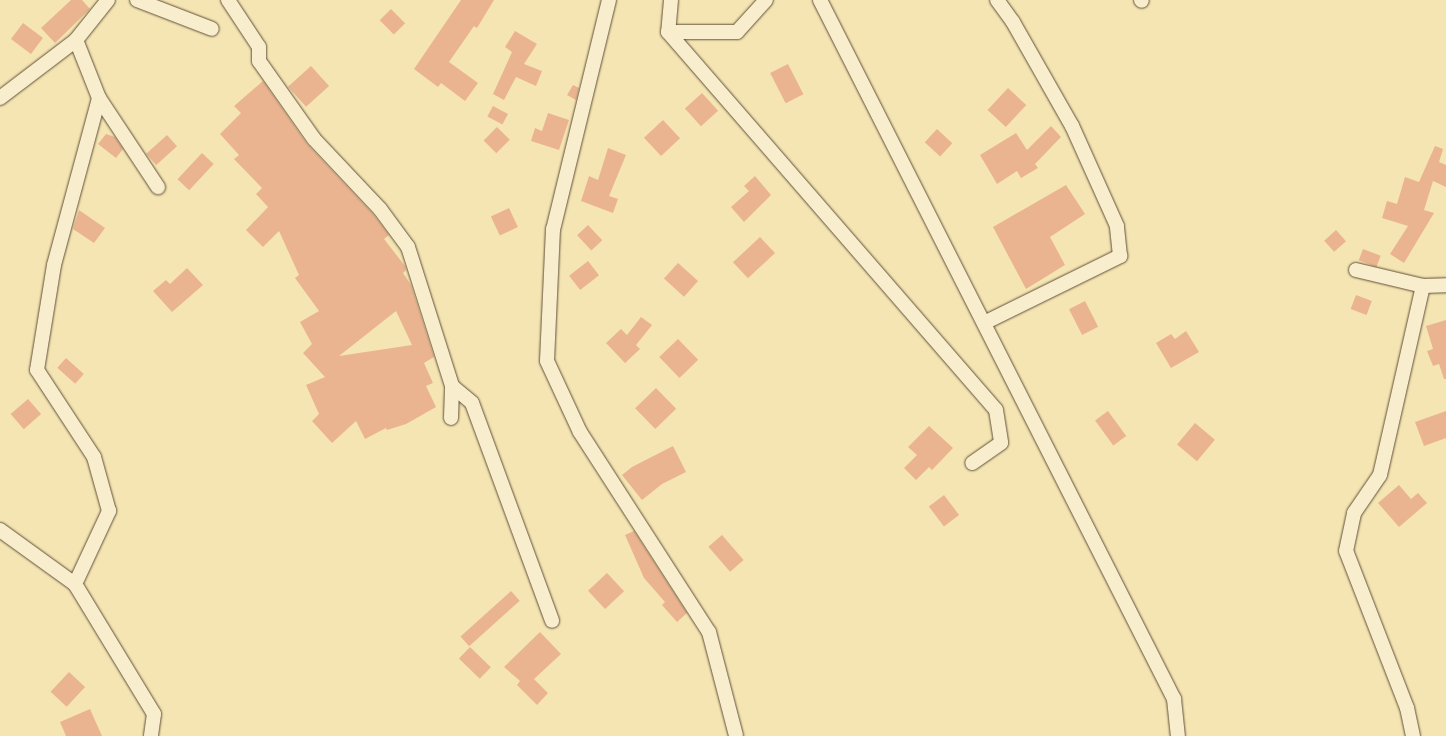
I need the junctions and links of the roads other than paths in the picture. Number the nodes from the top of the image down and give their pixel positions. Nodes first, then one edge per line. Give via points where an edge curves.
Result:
1 (108, 0) edge
2 (137, 0) edge
3 (228, 0) edge
4 (609, 0) edge
5 (671, 0) edge
6 (766, 0) edge
7 (820, 0) edge
8 (998, 0) edge
9 (212, 29) dead end
10 (668, 32) junction
11 (76, 40) junction
12 (0, 98) edge
13 (99, 98) junction
14 (158, 187) dead end
15 (1356, 270) dead end
16 (1446, 285) edge
17 (1423, 286) junction
18 (984, 323) junction
19 (452, 386) junction
20 (451, 418) dead end
21 (972, 463) dead end
22 (0, 530) edge
23 (75, 584) junction
24 (552, 622) dead end
25 (151, 736) edge
26 (736, 736) edge
27 (1178, 736) edge
28 (1413, 736) edge

1 - 11 street
2 - 9 street
3 - 19 street via 259,47 259,61 314,139 380,209 408,247
4 - 26 street via 553,229 547,361 580,432 709,632
5 - 10 street
6 - 10 street via 737,32
7 - 18 street
8 - 18 street via 1072,126 1117,226 1120,256
10 - 21 street via 996,410 1000,443
11 - 12 street
11 - 13 street
13 - 14 street
13 - 23 street via 54,265 37,370 94,457 108,512
15 - 17 street
16 - 17 street
17 - 28 street via 1380,475 1354,514 1346,550 1407,708
18 - 27 street via 1174,699
19 - 20 street
19 - 24 street via 472,403
22 - 23 street
23 - 25 street via 154,714

